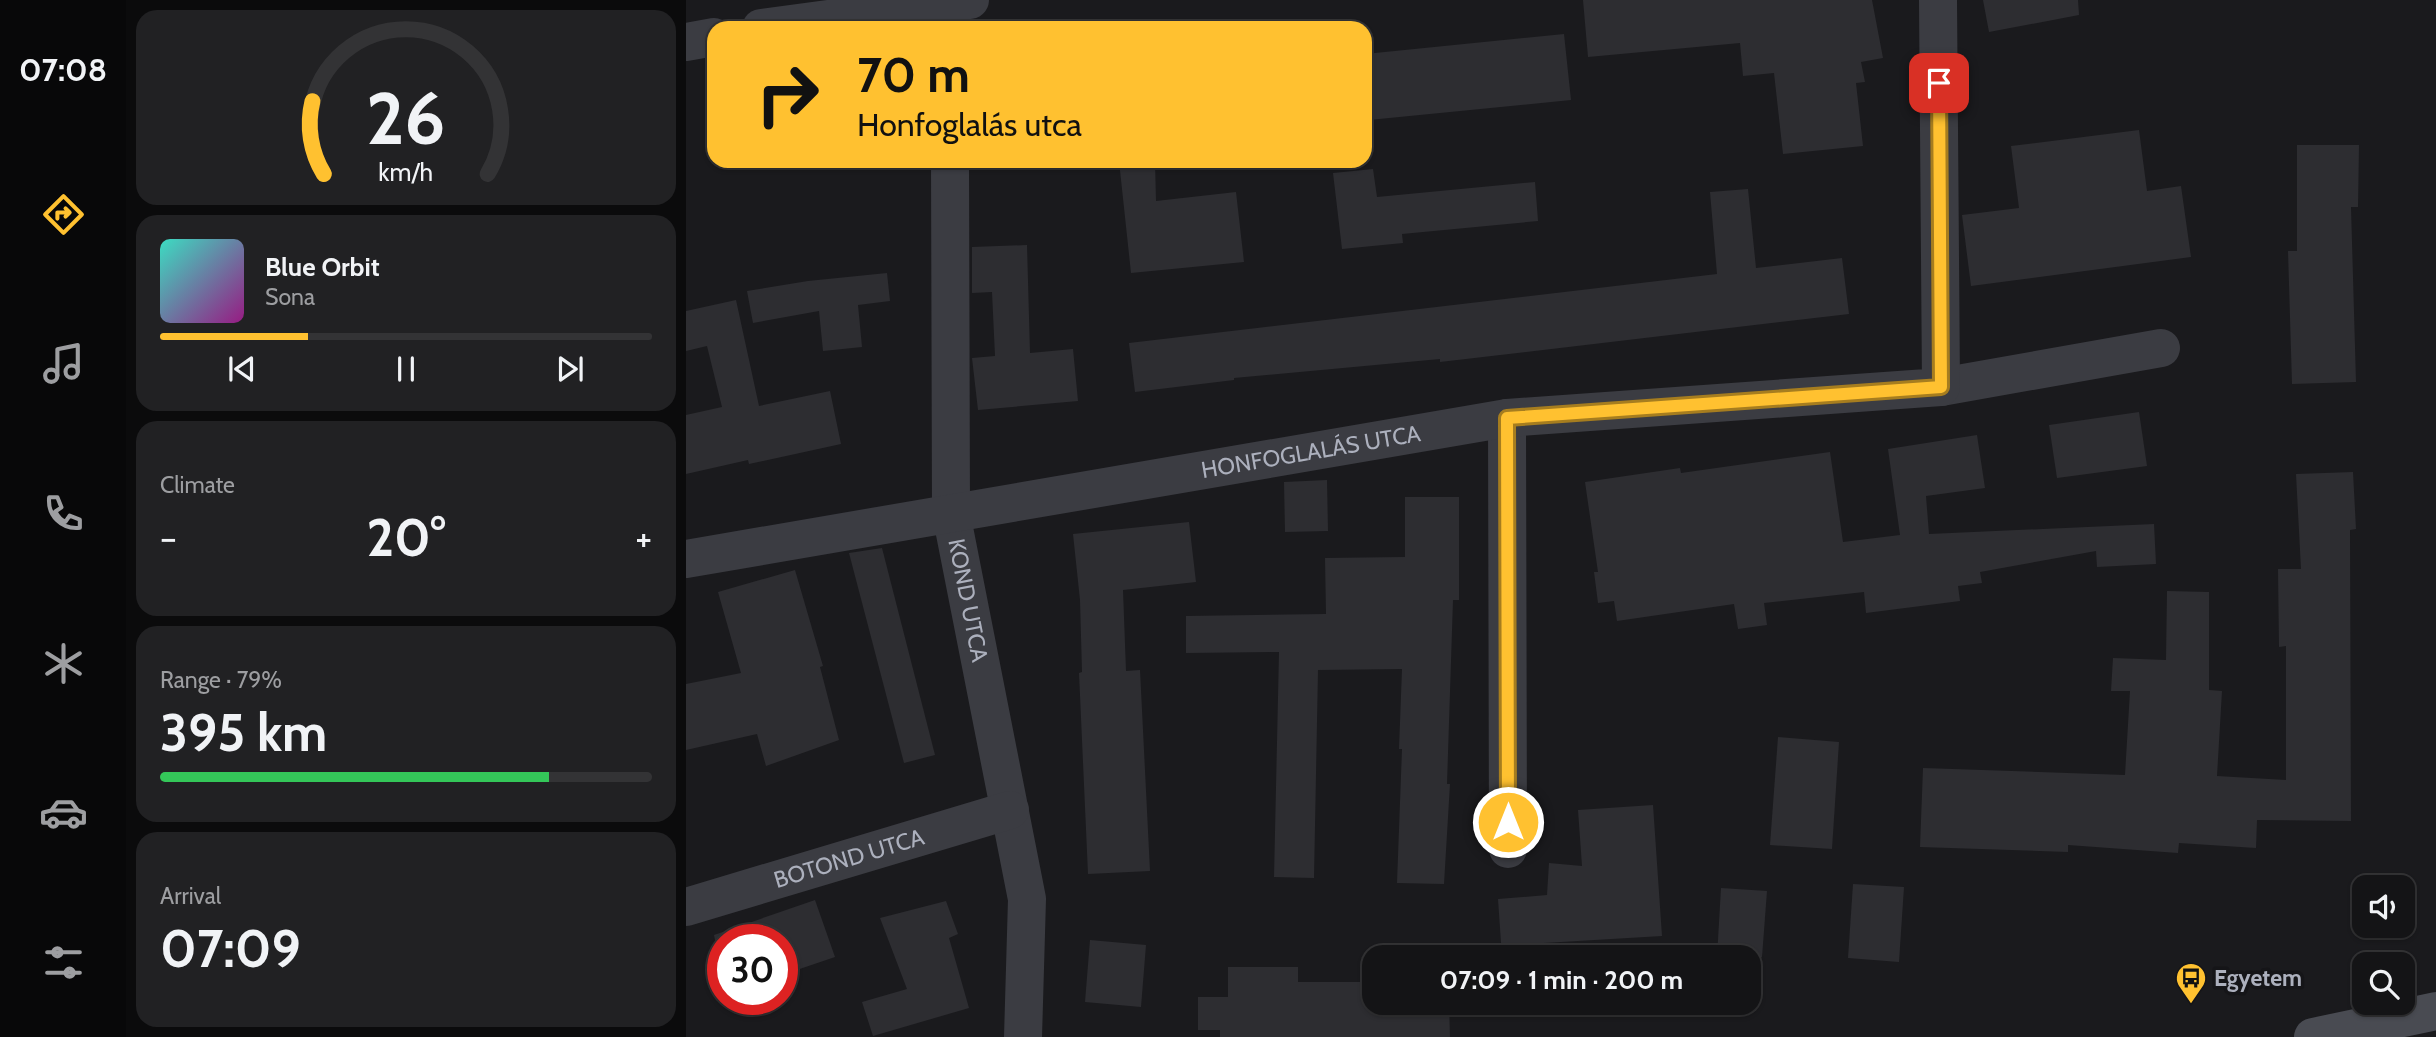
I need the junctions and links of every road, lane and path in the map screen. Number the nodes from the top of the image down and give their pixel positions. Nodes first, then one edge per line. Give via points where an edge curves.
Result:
1 (1938, 0) edge
2 (946, 8) edge
3 (826, 21) edge
4 (707, 38) edge
5 (686, 42) edge
6 (950, 168) edge
7 (2161, 348) dead end
8 (1941, 387) junction
9 (1507, 418) junction
10 (951, 513) junction
11 (686, 559) edge
12 (1010, 810) junction
13 (1508, 849) dead end
14 (686, 907) edge
15 (2436, 1011) edge
16 (1023, 1037) edge
17 (2313, 1037) edge

1 - 8 street
2 - 3 street
4 - 5 street
6 - 10 street, KOND UTCA
7 - 8 street, HONFOGLALÁS UTCA
8 - 9 street, HONFOGLALÁS UTCA
9 - 10 street, HONFOGLALÁS UTCA
9 - 13 street
10 - 11 street, HONFOGLALÁS UTCA
10 - 12 street, KOND UTCA
12 - 14 street, BOTOND UTCA
12 - 16 street, KOND UTCA via 1027,899
15 - 17 main road

